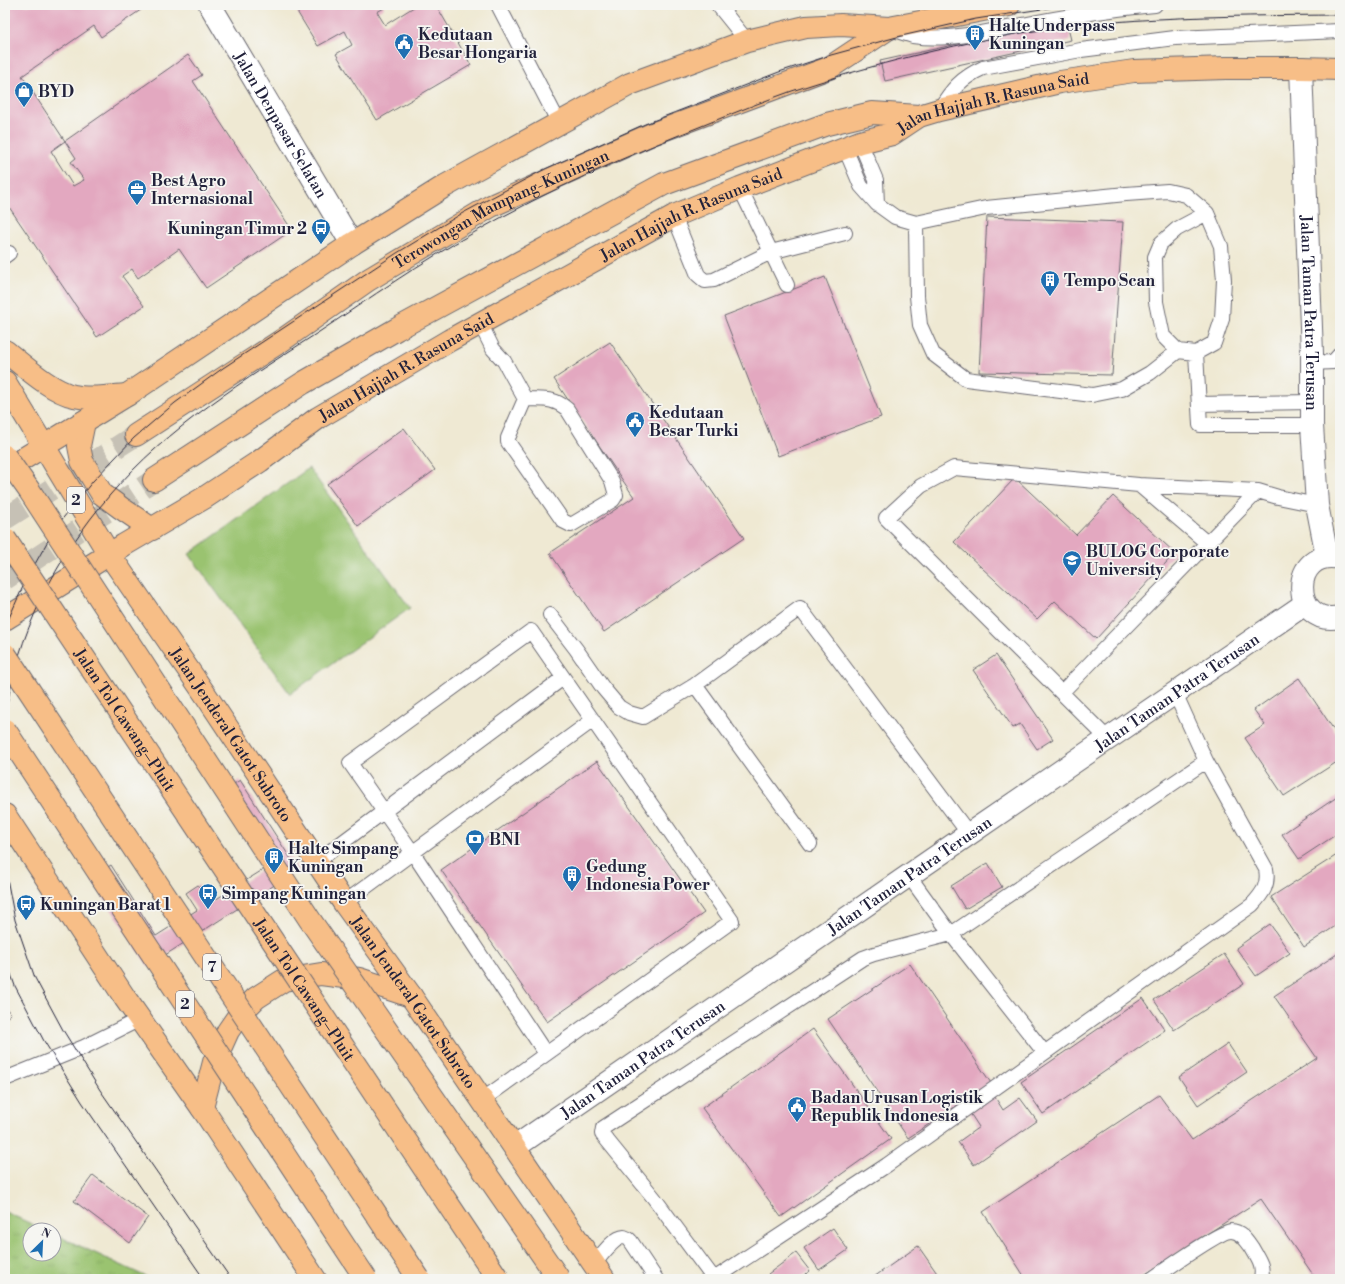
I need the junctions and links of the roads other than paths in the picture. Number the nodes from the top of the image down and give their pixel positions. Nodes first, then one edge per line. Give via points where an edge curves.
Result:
1 (210, 5) edge
2 (498, 5) edge
3 (718, 5) edge
4 (1009, 5) edge
5 (1155, 5) edge
6 (889, 28) junction
7 (1340, 31) edge
8 (747, 41) junction
9 (1301, 68) junction
10 (1340, 69) edge
11 (939, 110) junction
12 (919, 116) junction
13 (559, 122) junction
14 (853, 145) junction
15 (740, 188) junction
16 (1207, 213) junction
17 (674, 216) junction
18 (916, 223) junction
19 (845, 233) dead end
20 (352, 244) junction
21 (771, 252) junction
22 (786, 285) dead end
23 (484, 321) junction
24 (1340, 350) edge
25 (5, 351) edge
26 (1178, 351) junction
27 (1196, 352) junction
28 (1340, 354) edge
29 (1312, 358) junction
30 (5, 382) edge
31 (126, 395) junction
32 (526, 399) junction
33 (1312, 402) junction
34 (1199, 404) junction
35 (84, 422) junction
36 (1312, 425) junction
37 (136, 435) tunnel mouth
38 (44, 446) junction
39 (5, 456) edge
40 (5, 470) edge
41 (154, 480) tunnel mouth
42 (1139, 485) junction
43 (1258, 491) junction
44 (1317, 505) junction
45 (152, 529) junction
46 (5, 539) edge
47 (1207, 543) junction
48 (109, 554) junction
49 (1334, 557) edge
50 (1305, 604) junction
51 (550, 615) dead end
52 (1340, 617) edge
53 (5, 619) edge
54 (5, 654) edge
55 (563, 678) junction
56 (696, 685) junction
57 (1062, 692) junction
58 (1175, 693) junction
59 (593, 720) junction
60 (5, 730) edge
61 (1108, 739) junction
62 (1206, 761) junction
63 (384, 811) junction
64 (5, 815) edge
65 (969, 834) junction
66 (810, 844) dead end
67 (412, 853) junction
68 (316, 862) junction
69 (909, 876) junction
70 (344, 903) junction
71 (952, 934) junction
72 (411, 996) junction
73 (140, 1019) junction
74 (1044, 1052) junction
75 (546, 1054) junction
76 (5, 1079) edge
77 (482, 1100) junction
78 (202, 1108) junction
79 (514, 1147) junction
80 (599, 1271) edge
81 (315, 1279) edge
82 (366, 1279) edge
83 (420, 1279) edge
84 (498, 1279) edge
85 (559, 1279) edge
86 (656, 1279) edge
87 (1152, 1279) edge
88 (1261, 1279) edge

1 - 20 street, Jalan Denpasar Selatan
2 - 13 lane
3 - 8 lane
4 - 6 main road
5 - 6 lane via 1071,16 976,34 914,36
6 - 8 main road via 842,25 806,27
6 - 37 main road, Terowongan Mampang-Kuningan via 829,68 652,134 491,206 368,280
7 - 11 lane via 1175,38 1080,50 983,68 968,74 948,95
8 - 13 main road via 630,84
9 - 10 main road, Jalan Hajjah R. Rasuna Said
9 - 11 main road, Jalan Hajjah R. Rasuna Said via 1134,71 1060,82
9 - 29 street, Jalan Taman Patra Terusan
11 - 12 main road, Jalan Hajjah R. Rasuna Said
12 - 14 main road, Jalan Hajjah R. Rasuna Said via 892,134
12 - 41 main road via 872,113 827,124 664,184 303,383
13 - 20 main road via 445,186
14 - 15 main road, Jalan Hajjah R. Rasuna Said
14 - 18 lane via 876,180 877,204 895,217
15 - 17 main road, Jalan Hajjah R. Rasuna Said
15 - 21 lane
16 - 18 lane via 1186,195 1168,191 986,208
16 - 26 lane via 1177,229 1161,242 1155,257 1156,302 1163,336
16 - 27 lane via 1221,246 1224,280 1222,319 1214,343
17 - 21 lane via 698,275 705,280 714,280
17 - 23 main road, Jalan Hajjah R. Rasuna Said
18 - 26 lane via 920,325 933,354 966,379 1092,395 1122,389 1150,373
19 - 21 lane
20 - 31 main road
21 - 22 lane
23 - 32 lane via 501,346 504,361
23 - 45 main road, Jalan Hajjah R. Rasuna Said via 318,418 260,461
24 - 29 lane
25 - 31 main road via 63,392 87,397
26 - 27 lane
27 - 34 lane
28 - 29 lane via 1333,362
29 - 33 street, Jalan Taman Patra Terusan
30 - 38 main road, Jalan Jenderal Gatot Subroto / 2
31 - 35 main road
32 - 32 lane via 508,442 563,521 571,524 612,500 616,495 612,481 567,409 552,400
33 - 34 lane
33 - 36 street, Jalan Taman Patra Terusan
34 - 36 lane via 1200,425
35 - 38 main road
35 - 45 main road via 79,446 82,461 102,494
36 - 44 street, Jalan Taman Patra Terusan
38 - 40 main road
38 - 48 main road, Jalan Jenderal Gatot Subroto / 2
39 - 85 main road, Jalan Jenderal Gatot Subroto / 2, bridge via 310,920
42 - 43 lane
42 - 47 lane
42 - 57 lane via 954,468 921,486 886,518
43 - 44 lane
43 - 47 lane
44 - 49 street, Jalan Taman Patra Terusan
45 - 48 main road, Jalan Hajjah R. Rasuna Said
46 - 84 main road, Jalan Tol Cawang–Pluit, bridge
47 - 57 lane
48 - 53 main road, Jalan Hajjah R. Rasuna Said
48 - 68 main road, Jalan Jenderal Gatot Subroto / 2 via 207,696
49 - 50 street via 1315,561 1307,569 1302,580 1301,592
50 - 52 street via 1323,617
50 - 58 street, Jalan Taman Patra Terusan
51 - 56 lane via 603,688 619,707 629,713 643,717
54 - 83 main road, 7, bridge
55 - 59 lane
55 - 63 lane
55 - 63 lane via 531,631 350,763
56 - 65 lane via 800,608
56 - 66 lane
57 - 61 lane
58 - 61 street, Jalan Taman Patra Terusan
58 - 62 lane
59 - 67 lane
59 - 75 lane via 732,921
60 - 82 main road, 2, bridge
61 - 65 street, Jalan Taman Patra Terusan
62 - 71 lane
62 - 74 lane via 1266,869 1268,878 1262,895 1252,905
63 - 67 lane
63 - 68 lane
64 - 73 main road
65 - 69 street, Jalan Taman Patra Terusan
67 - 70 lane
67 - 75 lane
68 - 70 main road, Jalan Jenderal Gatot Subroto / 2
69 - 71 lane
69 - 79 street, Jalan Taman Patra Terusan
70 - 72 main road, Jalan Jenderal Gatot Subroto / 2
71 - 74 lane
71 - 74 lane via 863,958 607,1125 603,1128 602,1134 654,1198 714,1279 887,1164
72 - 77 main road, Jalan Jenderal Gatot Subroto / 2
72 - 78 main road via 359,979 321,974 284,980 256,998 239,1014 228,1031 214,1062
73 - 76 lane via 84,1047
73 - 78 main road
75 - 77 lane
77 - 79 main road, Jalan Jenderal Gatot Subroto / 2
78 - 81 main road
79 - 80 main road, Jalan Jenderal Gatot Subroto / 2
80 - 86 lane via 609,1246 624,1237 630,1240
87 - 88 lane via 1212,1239 1233,1230 1247,1240 1262,1266

